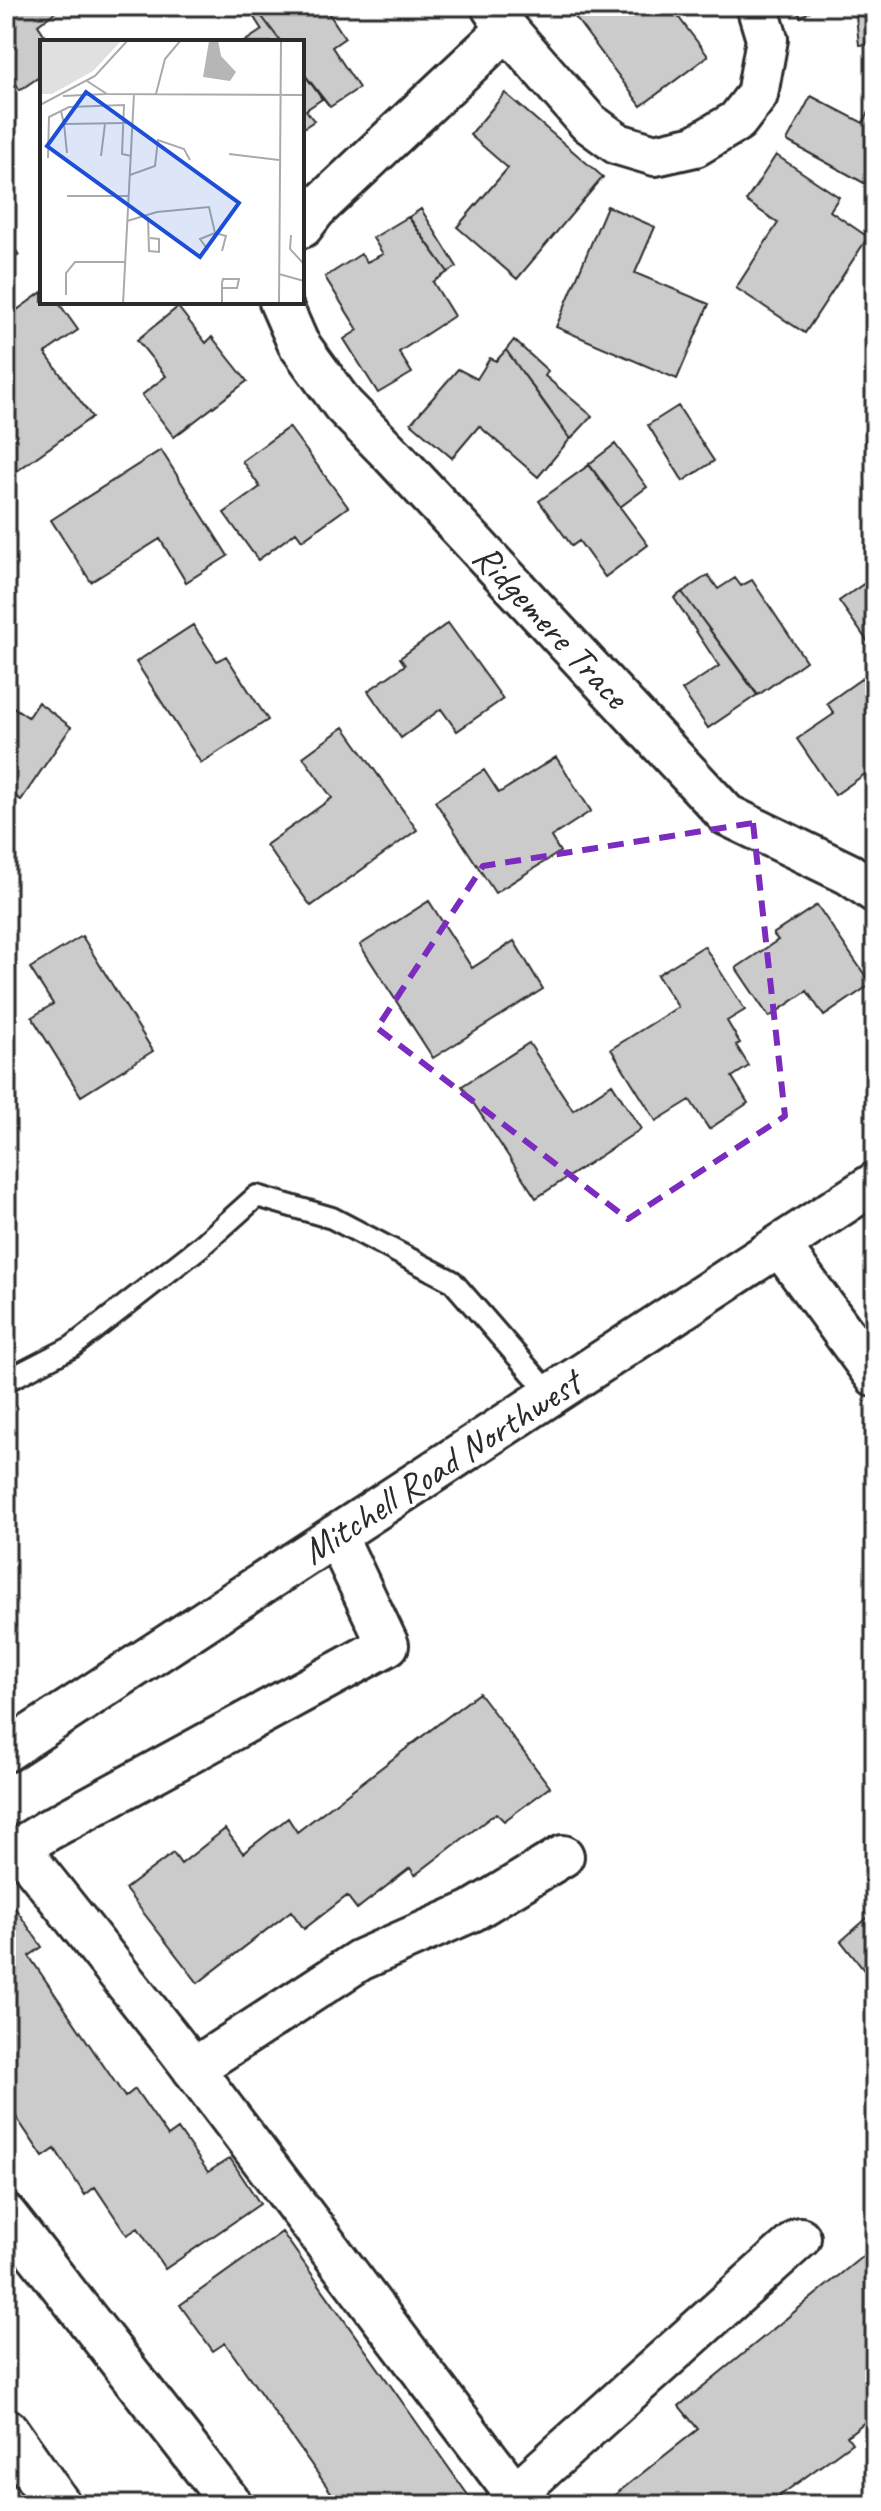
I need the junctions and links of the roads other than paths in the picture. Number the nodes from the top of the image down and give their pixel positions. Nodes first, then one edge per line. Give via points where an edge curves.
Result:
1 (757, 6) edge
2 (499, 18) edge
3 (304, 224) edge
4 (281, 304) edge
5 (866, 871) edge
6 (875, 1183) edge
7 (780, 1246) junction
8 (875, 1376) edge
9 (6, 1381) edge
10 (551, 1395) junction
11 (336, 1535) junction
12 (6, 1751) edge
13 (13, 1852) edge
14 (563, 1856) dead end
15 (193, 2069) junction
16 (6, 2215) edge
17 (800, 2238) dead end
18 (6, 2431) edge
19 (510, 2499) edge
20 (58, 2505) edge
21 (232, 2505) edge

1 - 2 street via 767,39 757,95 737,121 695,146 655,155 618,144 588,122
2 - 3 street
4 - 5 street, Ridgemere Trace via 298,343 343,405 727,815
6 - 7 street, Mitchell Road Northwest
7 - 8 street
7 - 10 street, Mitchell Road Northwest
9 - 10 lane via 72,1347 257,1196 332,1218 452,1281
10 - 11 street, Mitchell Road Northwest
11 - 12 street, Mitchell Road Northwest
11 - 13 street via 388,1645
13 - 15 street
14 - 15 street via 472,1911 360,1960
15 - 19 street
16 - 21 street
17 - 19 street
18 - 20 street

